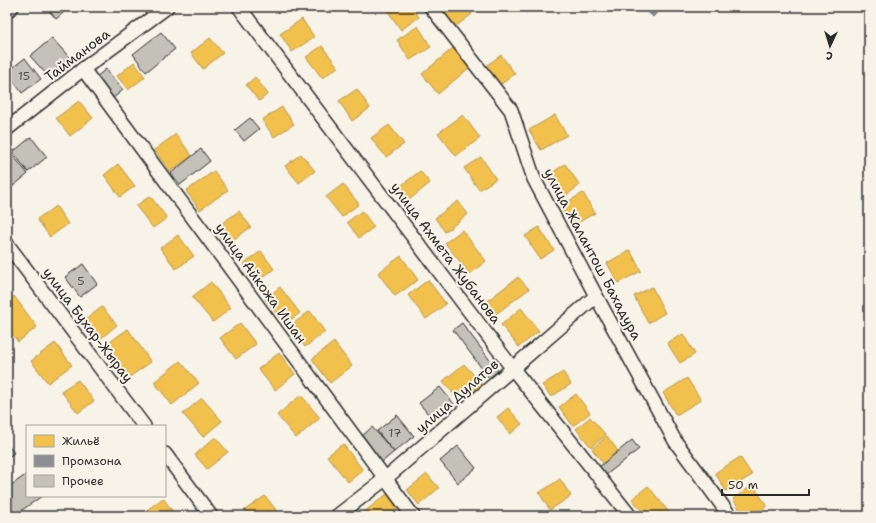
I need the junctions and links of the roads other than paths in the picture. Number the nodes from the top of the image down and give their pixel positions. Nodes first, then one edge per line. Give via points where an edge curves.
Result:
1 (12, 7) edge
2 (167, 7) edge
3 (239, 7) edge
4 (431, 7) edge
5 (7, 11) edge
6 (83, 69) junction
7 (7, 129) edge
8 (7, 244) edge
9 (596, 296) junction
10 (513, 369) junction
11 (143, 425) edge
12 (166, 455) edge
13 (386, 479) junction
14 (211, 516) edge
15 (337, 516) edge
16 (413, 516) edge
17 (630, 516) edge
18 (730, 516) edge

1 - 5 street
2 - 6 street, Тайманова
3 - 10 street, улица Ахмета Жубанова
4 - 9 street, улица Жалантош Бахадура via 511,110 534,179
6 - 7 street, Тайманова
6 - 13 street, улица Айкожа Ишан
8 - 11 street, улица Бухар-Жырау
9 - 10 street, улица Дулатов
9 - 18 street, улица Жалантош Бахадура via 675,441
10 - 13 street, улица Дулатов
10 - 17 street, улица Ахмета Жубанова
12 - 14 street
13 - 15 street, улица Дулатов
13 - 16 street, улица Айкожа Ишан

